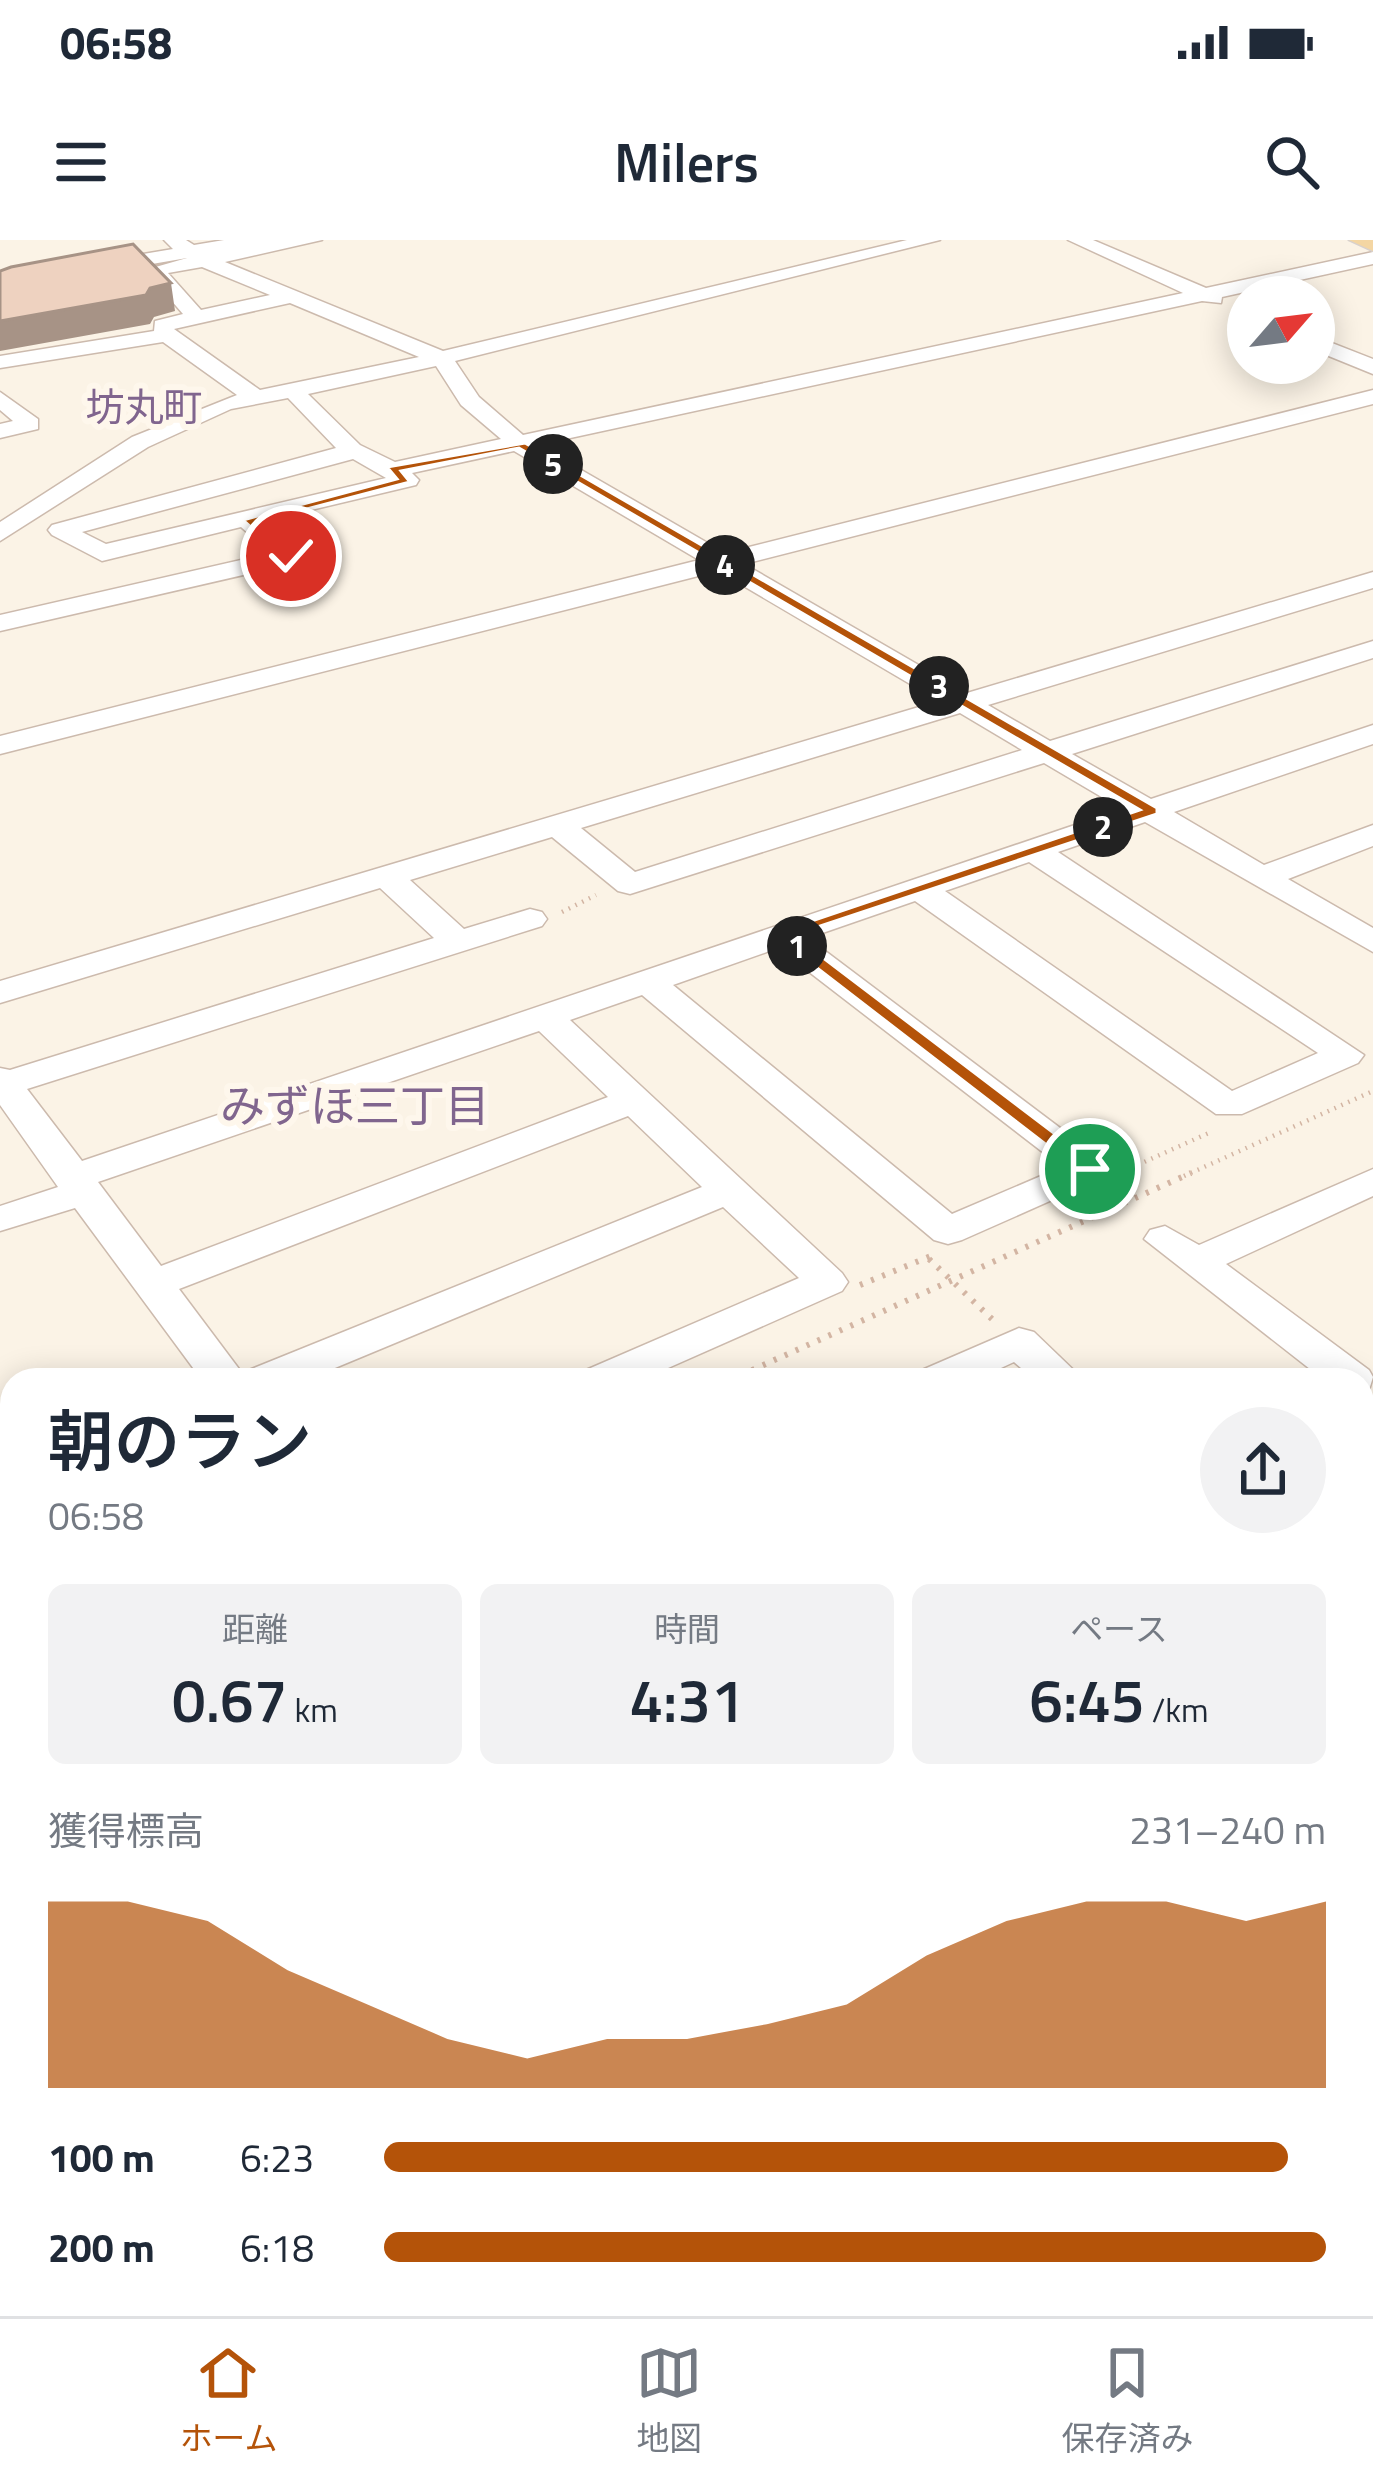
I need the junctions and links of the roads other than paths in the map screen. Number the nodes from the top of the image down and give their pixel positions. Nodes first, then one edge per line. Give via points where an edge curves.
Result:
1 (256, 240) edge
2 (313, 240) edge
3 (931, 240) edge
4 (1078, 240) edge
5 (1361, 240) edge
6 (1373, 244) edge
7 (192, 253) edge
8 (1373, 258) edge
9 (0, 284) edge
10 (1208, 296) junction
11 (290, 297) junction
12 (1227, 304) edge
13 (196, 317) junction
14 (167, 335) junction
15 (1335, 351) edge
16 (440, 358) junction
17 (0, 362) edge
18 (1373, 367) edge
19 (294, 391) junction
20 (255, 397) junction
21 (1373, 397) edge
22 (0, 399) edge
23 (0, 431) edge
24 (521, 445) junction
25 (346, 451) junction
26 (391, 470) junction
27 (248, 520) junction
28 (0, 533) edge
29 (722, 563) junction
30 (1373, 580) edge
31 (1339, 590) junction
32 (1373, 606) edge
33 (0, 623) edge
34 (1373, 649) edge
35 (968, 702) junction
36 (0, 745) edge
37 (1353, 750) edge
38 (1049, 753) junction
39 (1152, 811) junction
40 (556, 824) junction
41 (1373, 835) edge
42 (1032, 850) junction
43 (385, 875) junction
44 (1262, 877) junction
45 (630, 884) junction
46 (918, 888) junction
47 (596, 895) dead end
48 (530, 919) dead end
49 (781, 934) junction
50 (458, 941) junction
51 (1373, 942) edge
52 (647, 982) junction
53 (0, 992) edge
54 (545, 1017) junction
55 (2, 1082) edge
56 (636, 1099) junction
57 (1373, 1181) edge
58 (77, 1185) junction
59 (731, 1189) junction
60 (0, 1219) edge
61 (150, 1285) junction
62 (216, 1368) edge
63 (294, 1368) edge
64 (629, 1368) edge
65 (964, 1368) edge
66 (1048, 1368) edge
67 (1347, 1368) edge

1 - 7 street
2 - 7 street
3 - 16 street
4 - 10 street
5 - 6 main road
7 - 9 street
7 - 11 street
7 - 13 street via 154,270
8 - 10 street
10 - 12 street
10 - 24 street
11 - 13 street
11 - 16 street
13 - 14 street via 162,325
14 - 17 street
14 - 20 street
15 - 18 street
16 - 19 street
16 - 24 street via 470,400
19 - 20 street
19 - 25 street
20 - 28 street via 140,442
21 - 29 street
22 - 23 street via 30,424
24 - 26 street
24 - 29 street
25 - 26 street
25 - 27 street via 61,530 101,553
26 - 27 street via 406,480
27 - 33 street via 291,556
29 - 35 street
29 - 36 street
30 - 31 street
31 - 32 street
31 - 35 street
34 - 38 street
35 - 38 street
35 - 40 street
37 - 39 street
38 - 39 street
38 - 45 street
39 - 42 street
39 - 44 street
40 - 43 street
40 - 45 street
41 - 44 street
42 - 46 street
42 - 46 street via 1345,1054 1229,1106
43 - 50 street
43 - 53 street
44 - 51 street
45 - 47 street
46 - 49 street
48 - 50 street
49 - 52 street
49 - 52 street via 1090,1169 948,1231
50 - 55 street
52 - 54 street
54 - 56 street
54 - 58 street
55 - 58 street
56 - 59 street
56 - 61 street
57 - 67 street via 1181,1250
58 - 60 street
58 - 61 street
59 - 63 street
59 - 64 street via 826,1282
61 - 62 street
65 - 66 street via 1019,1342

